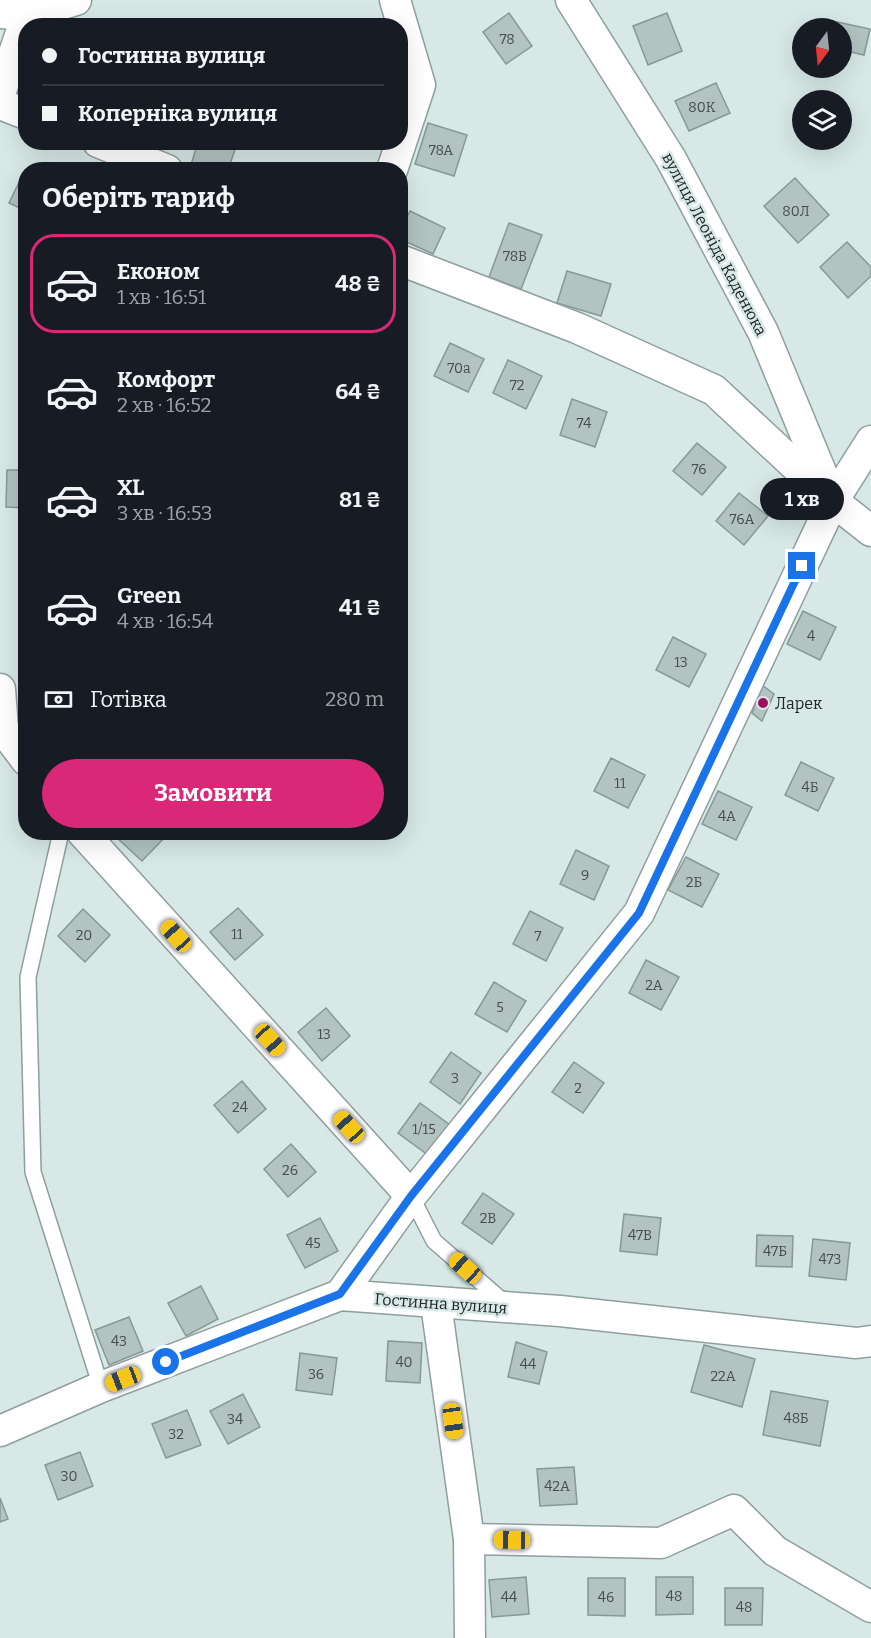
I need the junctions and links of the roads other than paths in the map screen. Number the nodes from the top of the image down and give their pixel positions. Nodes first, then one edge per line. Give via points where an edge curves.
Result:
1 (76, 0) edge
2 (394, 0) edge
3 (571, 0) edge
4 (14, 14) edge
5 (400, 18) edge
6 (408, 46) edge
7 (0, 94) edge
8 (0, 104) edge
9 (18, 111) edge
10 (408, 121) edge
11 (118, 150) edge
12 (147, 162) edge
13 (408, 263) edge
14 (871, 441) edge
15 (832, 501) junction
16 (871, 531) edge
17 (0, 689) edge
18 (18, 749) edge
19 (59, 840) edge
20 (89, 840) edge
21 (411, 1196) junction
22 (340, 1294) junction
23 (436, 1304) junction
24 (510, 1308) junction
25 (871, 1341) edge
26 (101, 1388) junction
27 (0, 1431) edge
28 (470, 1539) junction
29 (871, 1607) edge
30 (470, 1638) edge

1 - 4 street
2 - 5 street
3 - 15 street, вулиця Леоніда Каденюка via 671,159 763,332
4 - 7 street
6 - 10 street via 420,85
8 - 9 street
11 - 12 street
13 - 15 street via 577,328 714,390
14 - 15 street
15 - 16 street
15 - 21 street via 639,913
17 - 18 street via 3,729
19 - 26 lane via 28,977 33,1172
20 - 21 street
21 - 22 street
21 - 24 lane via 434,1241
22 - 23 street, Гостинна вулиця
22 - 26 street, Гостинна вулиця
23 - 24 street, Гостинна вулиця
23 - 28 street
24 - 25 street, Гостинна вулиця via 856,1343
26 - 27 street, Гостинна вулиця
28 - 29 street via 662,1543 734,1510 775,1551
28 - 30 street

